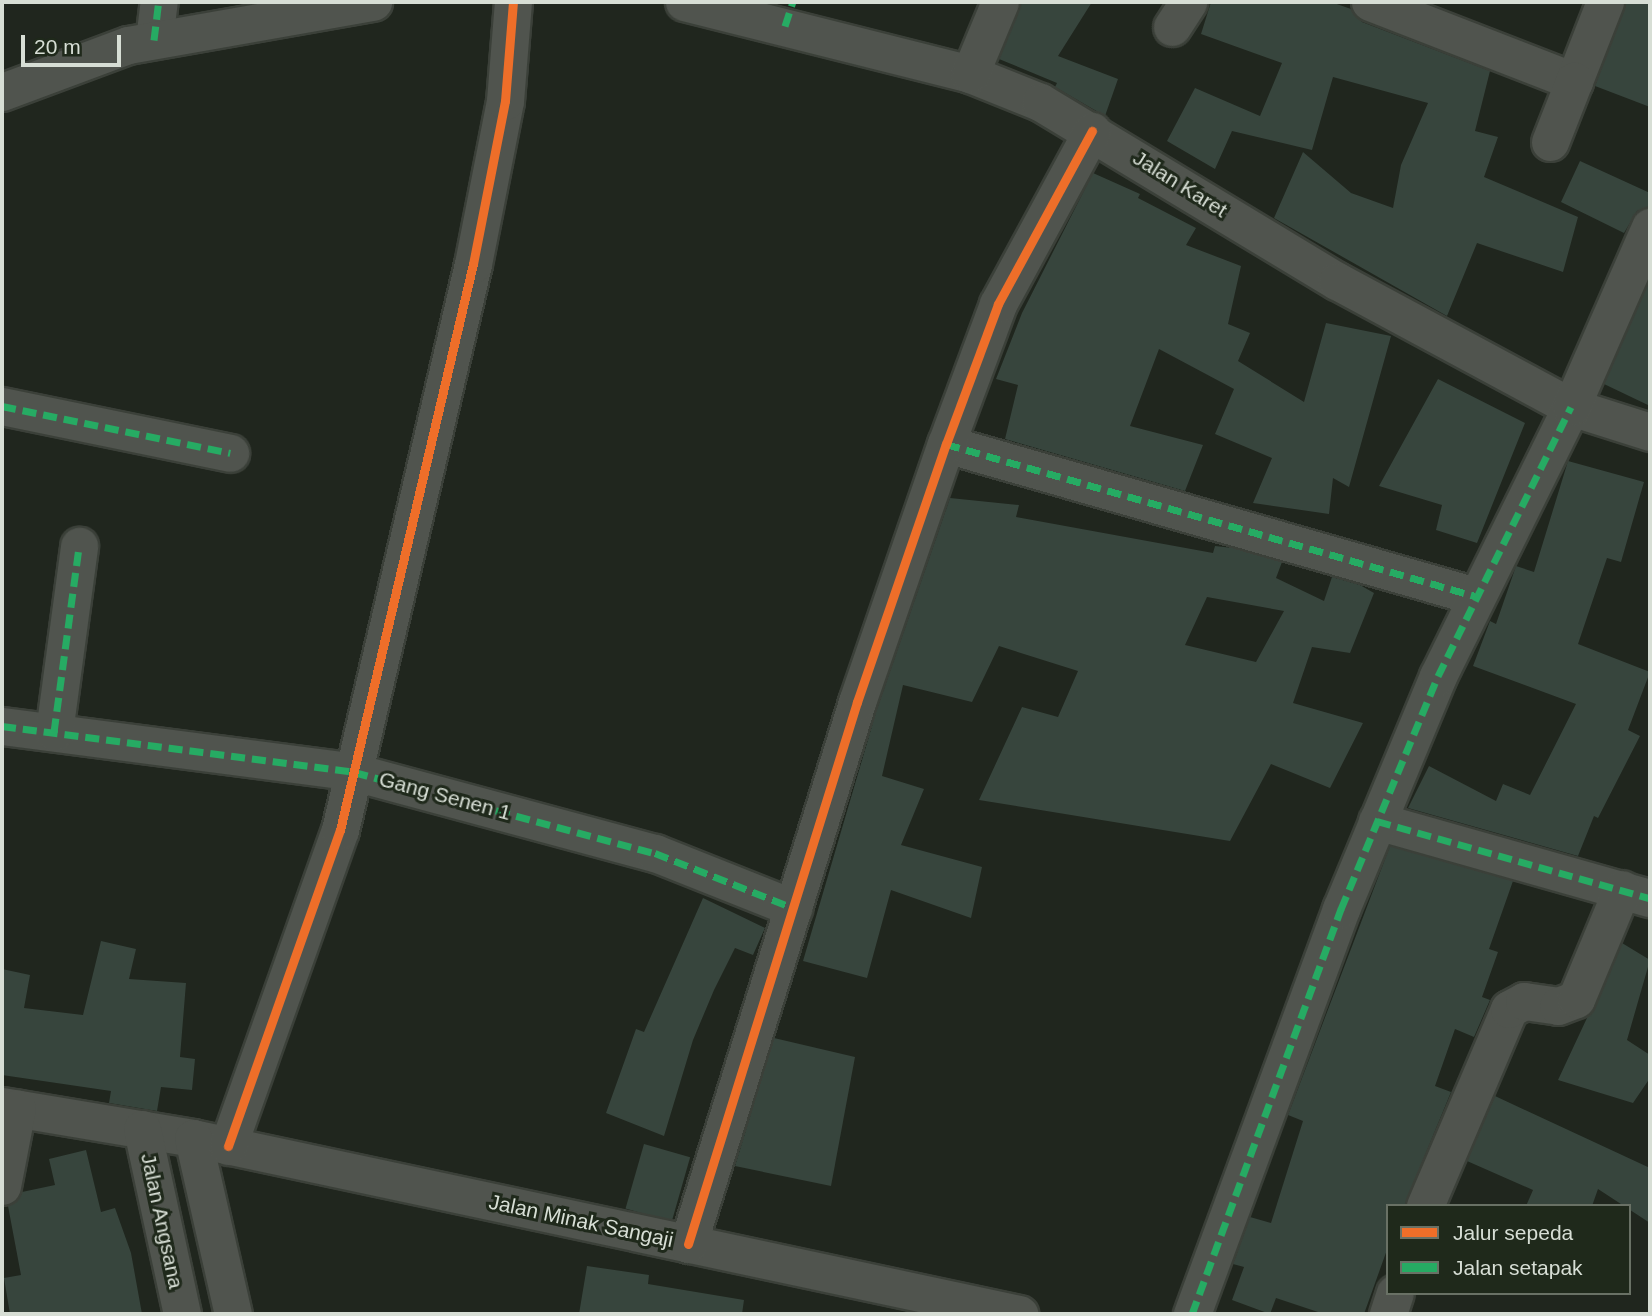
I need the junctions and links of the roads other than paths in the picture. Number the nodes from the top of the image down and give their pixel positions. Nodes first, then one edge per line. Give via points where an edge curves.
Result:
1 (159, 2) edge
2 (373, 2) edge
3 (513, 2) edge
4 (684, 2) edge
5 (1000, 2) edge
6 (1370, 2) edge
7 (1605, 2) edge
8 (789, 14) edge
9 (154, 40) junction
10 (970, 74) junction
11 (1574, 81) junction
12 (2, 92) edge
13 (1093, 131) junction
14 (1550, 142) dead end
15 (1650, 227) edge
16 (2, 406) edge
17 (1571, 407) junction
18 (1650, 432) edge
19 (946, 444) junction
20 (230, 453) dead end
21 (79, 546) dead end
22 (1475, 596) junction
23 (2, 726) edge
24 (54, 732) junction
25 (354, 772) junction
26 (1377, 821) junction
27 (1636, 893) edge
28 (793, 908) junction
29 (9, 1107) edge
30 (142, 1129) junction
31 (210, 1142) junction
32 (2, 1186) edge
33 (1426, 1204) edge
34 (688, 1244) junction
35 (1394, 1295) edge
36 (182, 1314) edge
37 (233, 1314) edge
38 (1012, 1314) edge
39 (1192, 1314) edge
40 (1388, 1314) edge

1 - 9 street
2 - 9 street
3 - 25 street via 505,101 473,264
4 - 8 street, Jalan Karet
5 - 10 street
6 - 11 street
7 - 11 street
8 - 10 street, Jalan Karet
9 - 12 street via 128,45
10 - 13 street, Jalan Karet via 1040,102
11 - 14 street
13 - 17 street, Jalan Karet via 1337,281
13 - 19 street via 998,304
15 - 17 street
16 - 20 street
17 - 18 street, Jalan Karet
17 - 22 street
19 - 22 street
19 - 28 street via 857,702
21 - 24 street
22 - 26 street
23 - 24 street, Gang Senen 1
24 - 25 street, Gang Senen 1
25 - 28 street, Gang Senen 1 via 655,853
25 - 31 street via 340,830
26 - 27 street
26 - 39 street
27 - 33 street via 1576,999 1558,1006 1524,1001 1509,1009
28 - 34 street
29 - 30 street, Jalan Minak Sangaji
29 - 32 street
30 - 31 street, Jalan Minak Sangaji
30 - 36 street, Jalan Angsana
31 - 34 street, Jalan Minak Sangaji
31 - 37 street
34 - 38 street, Jalan Minak Sangaji
35 - 40 street

